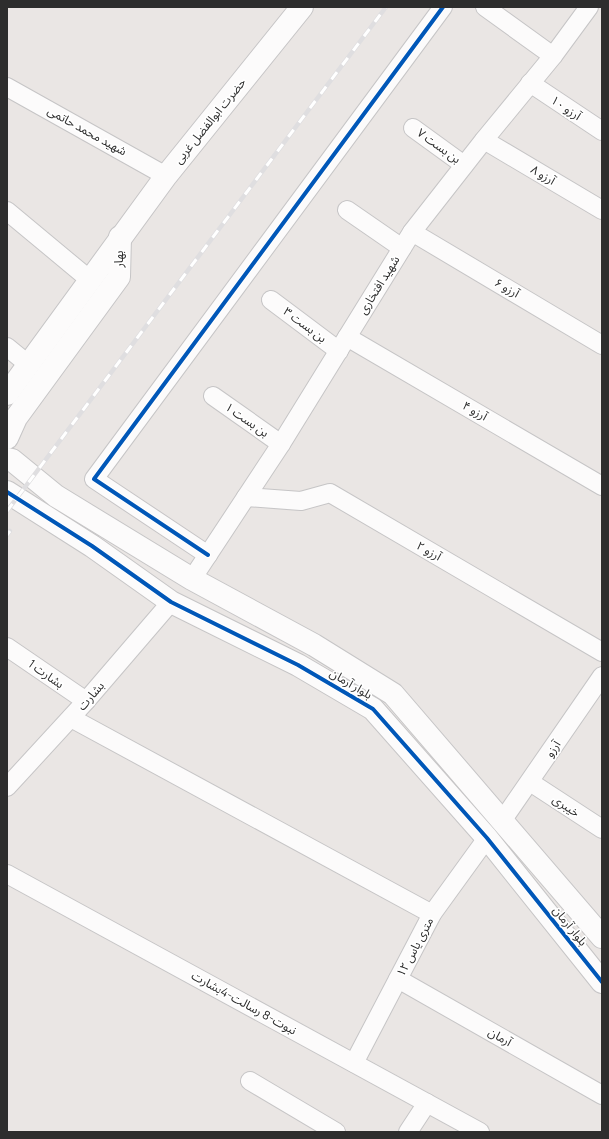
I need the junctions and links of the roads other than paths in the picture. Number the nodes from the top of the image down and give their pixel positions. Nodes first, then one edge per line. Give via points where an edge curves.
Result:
1 (302, 7) edge
2 (443, 7) edge
3 (485, 7) edge
4 (589, 7) edge
5 (553, 56) junction
6 (530, 84) junction
7 (7, 87) edge
8 (599, 125) edge
9 (413, 128) dead end
10 (484, 140) junction
11 (464, 165) junction
12 (166, 176) junction
13 (347, 210) dead end
14 (602, 210) edge
15 (7, 211) edge
16 (412, 232) junction
17 (120, 237) junction
18 (402, 248) junction
19 (90, 280) junction
20 (271, 300) dead end
21 (343, 344) junction
22 (602, 344) edge
23 (7, 347) edge
24 (29, 366) junction
25 (7, 394) edge
26 (213, 396) dead end
27 (7, 438) edge
28 (281, 444) junction
29 (9, 455) edge
30 (602, 486) edge
31 (7, 492) edge
32 (246, 497) junction
33 (208, 555) junction
34 (192, 579) junction
35 (171, 602) junction
36 (7, 647) edge
37 (602, 652) edge
38 (602, 676) edge
39 (86, 701) junction
40 (70, 718) junction
41 (530, 782) junction
42 (8, 784) edge
43 (502, 821) junction
44 (602, 829) edge
45 (487, 838) junction
46 (7, 874) edge
47 (432, 914) junction
48 (602, 937) edge
49 (398, 979) junction
50 (602, 982) edge
51 (354, 1063) junction
52 (250, 1081) dead end
53 (602, 1095) edge
54 (427, 1103) junction
55 (336, 1132) edge
56 (408, 1132) edge
57 (480, 1132) edge

1 - 12 street, حضرت ابوالفضل غربی
2 - 33 street via 94,479
3 - 5 street
4 - 5 street, شهید افتخاری
5 - 6 street, شهید افتخاری
6 - 8 street, آرزو ۱۰
6 - 10 street, شهید افتخاری
7 - 12 street, شهید محمد حاتمی
9 - 11 street, بن بست ۷
10 - 11 street, شهید افتخاری
10 - 14 street, آرزو ۸
11 - 16 street, شهید افتخاری
12 - 17 street, حضرت ابوالفضل غربی
13 - 18 street
15 - 19 street
16 - 18 street, شهید افتخاری
16 - 22 street, آرزو ۶
17 - 19 street, بهار
17 - 27 street, بهار via 119,277 16,418
18 - 21 street, شهید افتخاری
19 - 24 street, بهار
20 - 21 street, بن بست ۳
21 - 28 street, شهید افتخاری
21 - 30 street, آرزو ۴
23 - 24 street
24 - 25 street, بهار
26 - 28 street, بن بست ۱
28 - 32 street, شهید افتخاری
29 - 34 street, بلوار آرمان via 56,496
31 - 35 street, بلوار آرمان
32 - 33 street, شهید افتخاری
32 - 37 street, آرزو ۲ via 301,501 330,493
33 - 34 street, شهید افتخاری
34 - 43 street, بلوار آرمان via 314,645 393,694
35 - 39 street, بشارت
35 - 45 street, بلوار آرمان via 298,665 373,709
36 - 39 street, بشارت 1
38 - 41 street, آرزو
39 - 40 street, بشارت
40 - 42 street, بشارت
40 - 47 street
41 - 43 street, آرزو
41 - 44 street, خیبری
43 - 48 street, بلوار آرمان
45 - 47 street, ۱۲ متری یاس
45 - 50 street, بلوار آرمان
46 - 51 street, نبوت-8 رسالت-4بشارت
47 - 49 street, ۱۲ متری یاس
49 - 51 street, ۱۲ متری یاس
49 - 53 street, آرمان
51 - 54 street, نبوت-8 رسالت-4بشارت
52 - 55 street
54 - 56 street
54 - 57 street, نبوت-8 رسالت-4بشارت

